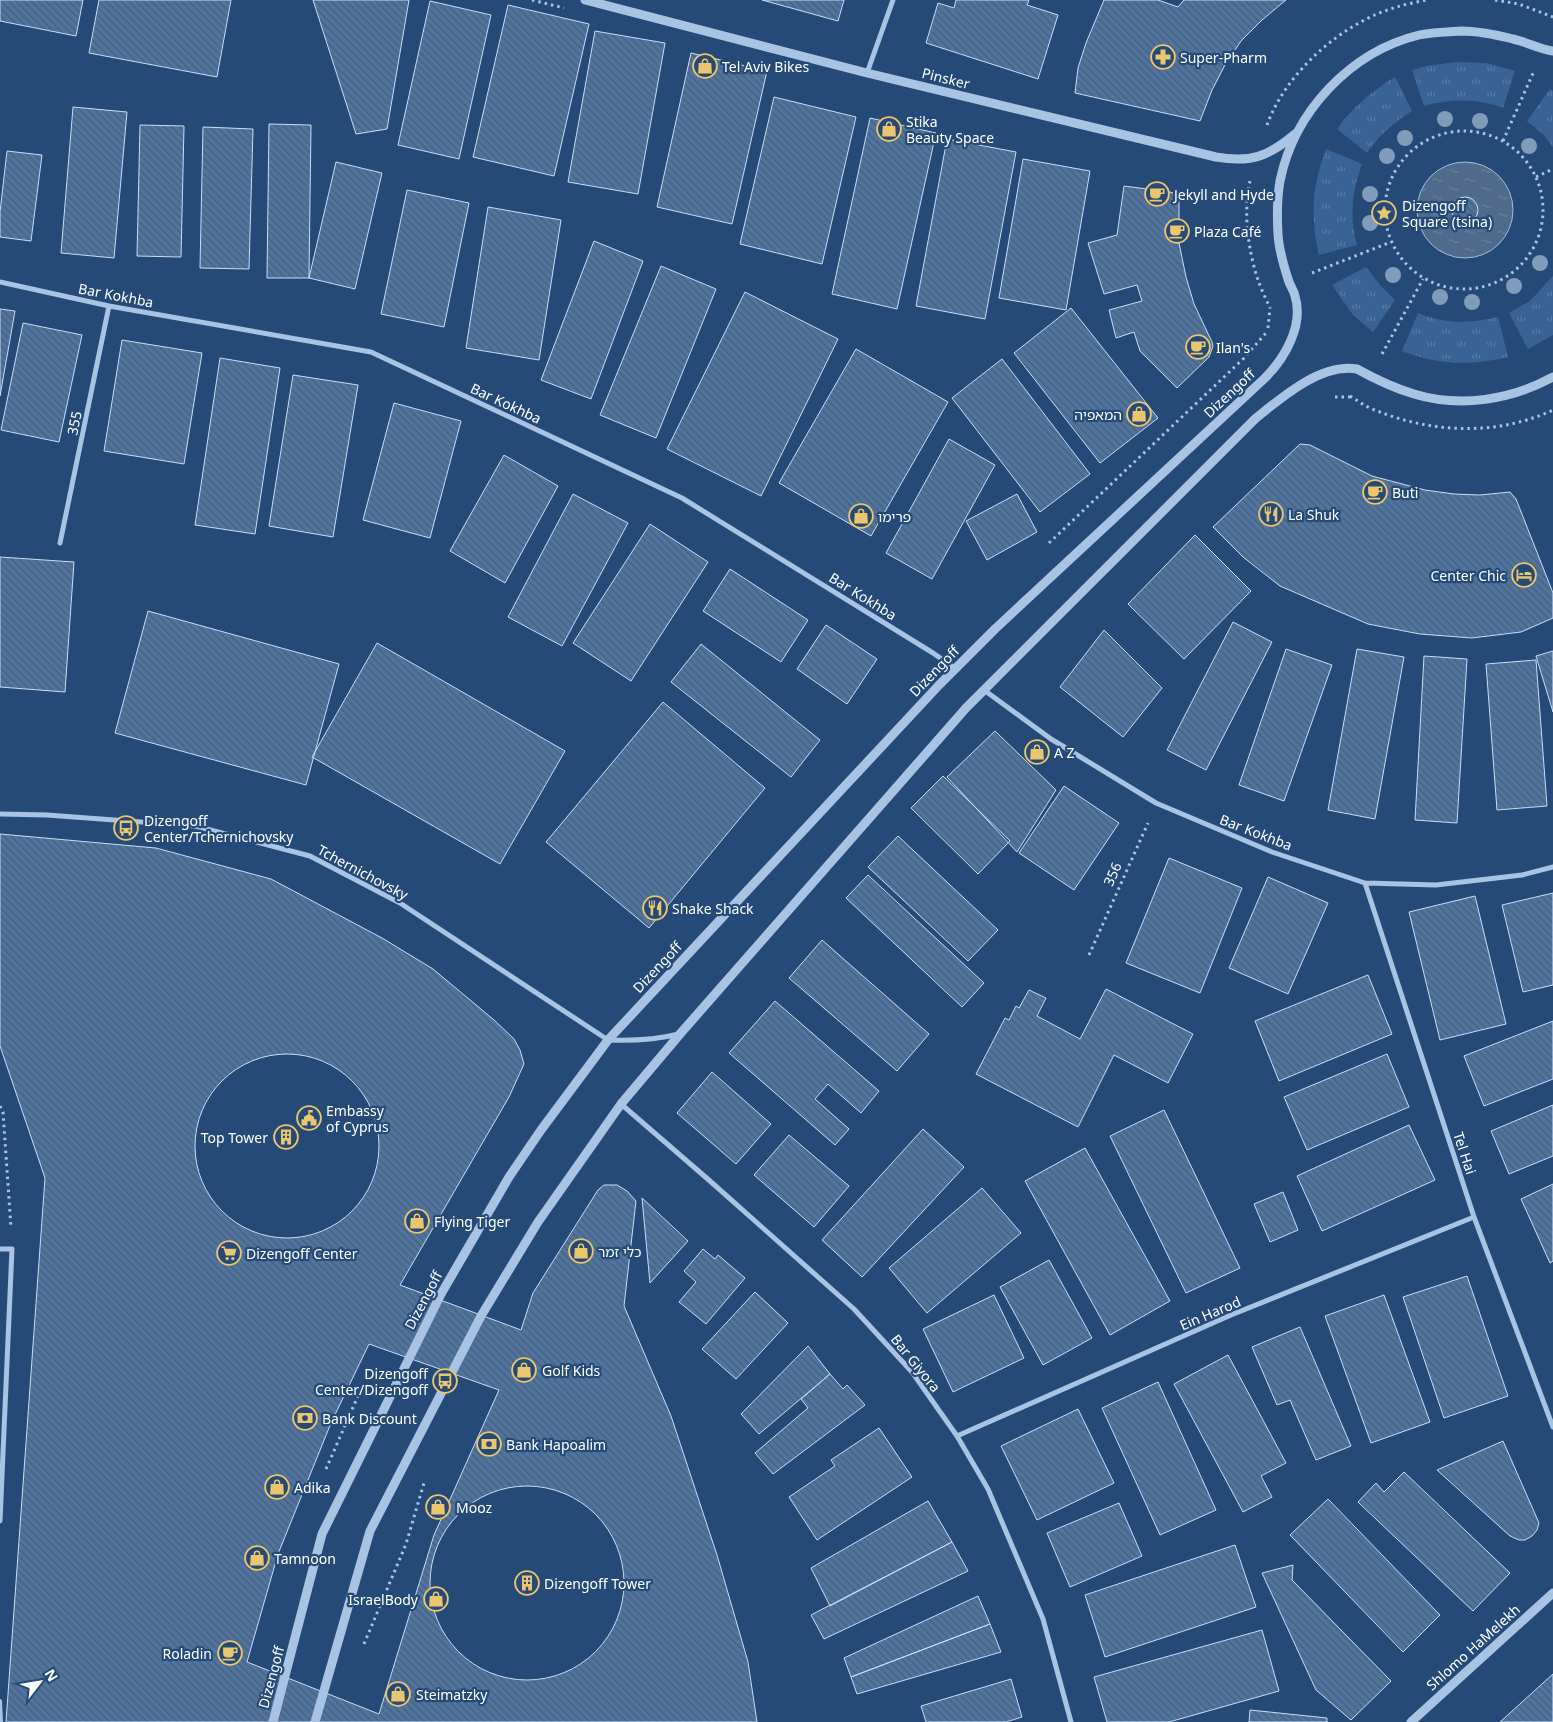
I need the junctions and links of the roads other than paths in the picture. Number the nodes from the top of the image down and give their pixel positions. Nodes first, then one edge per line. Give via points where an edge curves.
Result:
1 (585, 0) edge
2 (893, 0) edge
3 (1553, 51) edge
4 (867, 73) junction
5 (1297, 133) junction
6 (0, 282) edge
7 (109, 306) junction
8 (1553, 377) edge
9 (60, 543) dead end
10 (956, 668) junction
11 (984, 690) junction
12 (0, 814) edge
13 (1553, 867) edge
14 (1365, 883) junction
15 (680, 1034) junction
16 (608, 1040) junction
17 (621, 1104) junction
18 (1474, 1217) junction
19 (0, 1249) edge
20 (1553, 1427) edge
21 (956, 1436) junction
22 (0, 1521) edge
23 (1553, 1594) edge
24 (0, 1701) edge
25 (1, 1722) edge
26 (272, 1722) edge
27 (315, 1722) edge
28 (1071, 1722) edge
29 (1412, 1722) edge

1 - 4 street, Pinsker
2 - 4 street
3 - 5 street via 1513,39 1472,32 1436,33 1412,38 1382,49 1347,72 1318,100
4 - 5 street, Pinsker via 1216,157 1255,158
5 - 10 street, Dizengoff via 1284,165 1278,205 1281,255 1297,304 1297,321 1277,365
6 - 7 street, Bar Kokhba
7 - 9 street, 355
7 - 10 street, Bar Kokhba via 371,352 682,498
8 - 11 street via 1514,393 1464,401 1414,394 1357,370 1343,368 1320,375 1255,419
10 - 16 street, Dizengoff
11 - 14 street, Bar Kokhba via 1051,740 1156,803 1272,852
11 - 15 street
12 - 16 street, Tchernichovsky via 195,826 310,856 400,903
13 - 14 street, Bar Kokhba via 1522,875 1436,885
14 - 18 street, Tel Hai
15 - 16 street via 632,1041
15 - 17 street
16 - 26 street, Dizengoff via 509,1177 441,1294 387,1402 322,1534
17 - 21 street, Bar Giyora via 854,1309 912,1372
17 - 27 street via 538,1222 481,1316 370,1531
18 - 20 street, Tel Hai
18 - 21 street, Ein Harod via 1231,1316
19 - 22 street via 12,1249
21 - 28 street, Bar Giyora via 988,1489 1043,1619
23 - 29 street, Shlomo HaMelekh
24 - 25 lane

